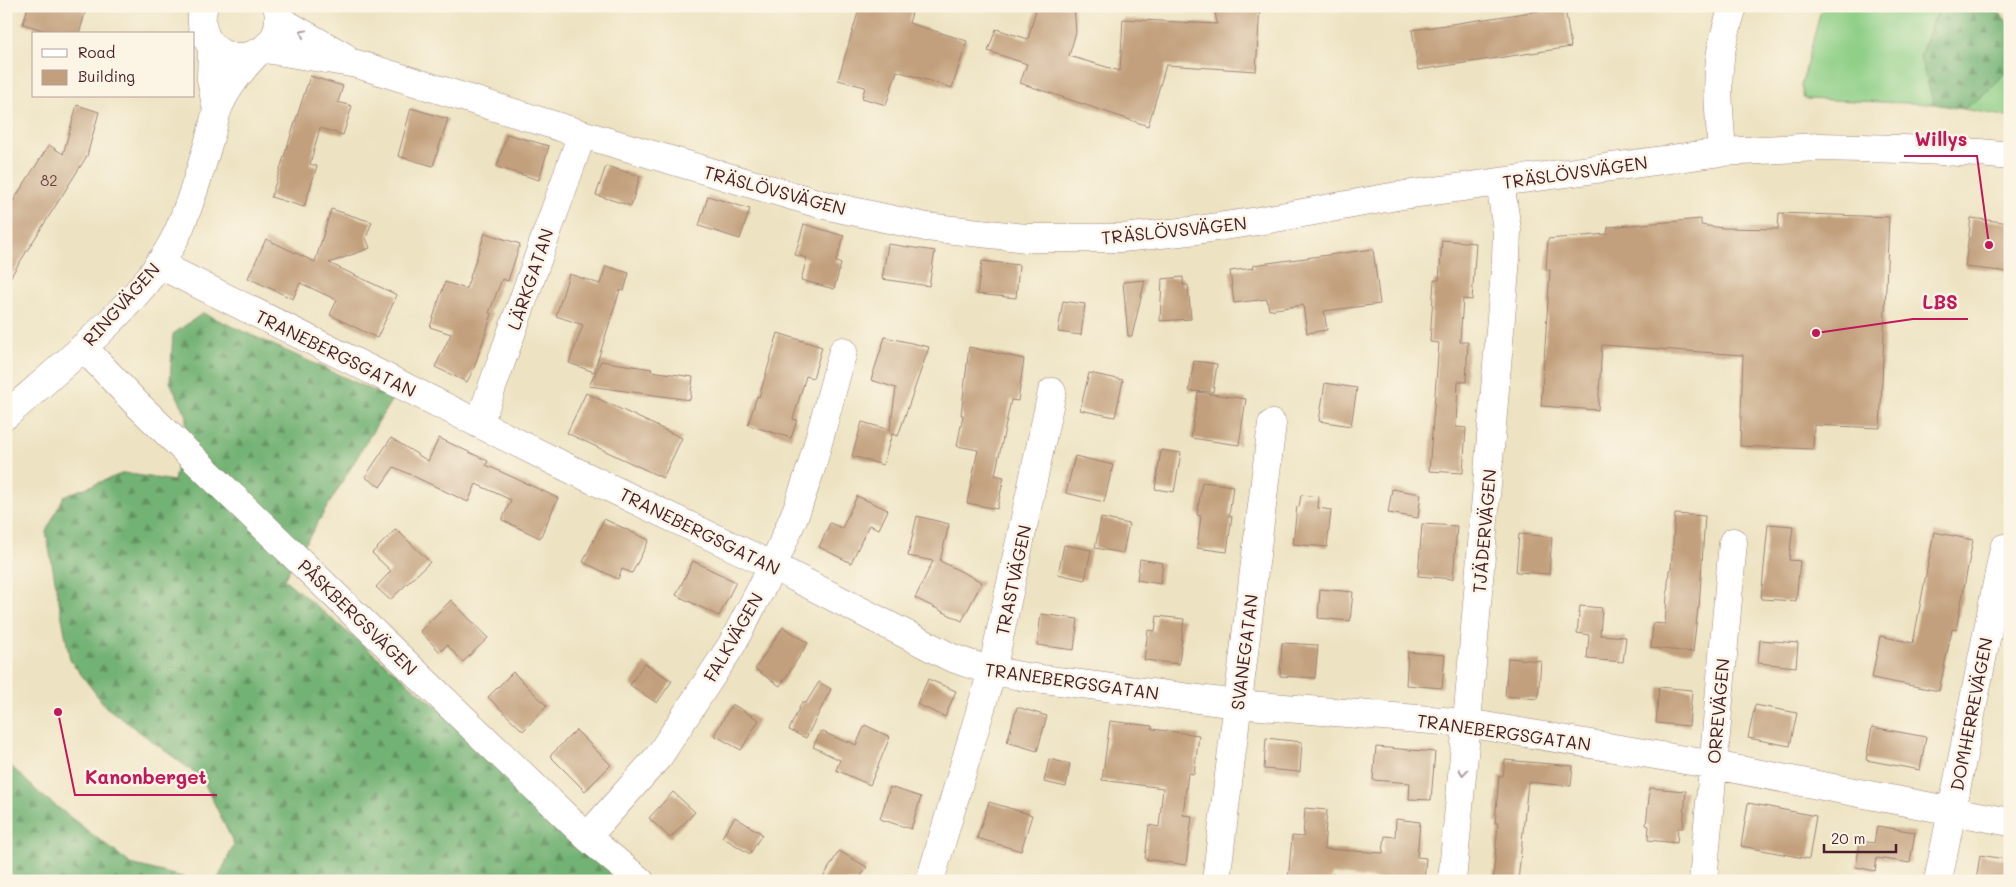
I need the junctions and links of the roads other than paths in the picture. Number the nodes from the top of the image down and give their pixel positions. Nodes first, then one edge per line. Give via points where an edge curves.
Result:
1 (1733, 6) edge
2 (197, 8) edge
3 (278, 13) edge
4 (212, 46) junction
5 (260, 52) junction
6 (357, 64) junction
7 (217, 111) junction
8 (582, 134) junction
9 (1722, 152) junction
10 (2010, 156) edge
11 (1500, 182) junction
12 (158, 264) junction
13 (83, 346) junction
14 (844, 351) dead end
15 (1052, 392) dead end
16 (6, 415) edge
17 (479, 424) junction
18 (1272, 424) dead end
19 (1732, 542) dead end
20 (2004, 548) dead end
21 (773, 566) junction
22 (992, 672) junction
23 (1237, 704) junction
24 (1467, 723) junction
25 (1714, 765) junction
26 (1952, 812) junction
27 (2010, 822) edge
28 (587, 836) junction
29 (640, 881) edge
30 (930, 881) edge
31 (1216, 881) edge
32 (1452, 881) edge
33 (1704, 881) edge
34 (1938, 881) edge

1 - 9 street via 1718,76
2 - 4 street via 204,33
3 - 5 street, RINGVÄGEN via 275,36
6 -> 3 street, TRÄSLÖVSVÄGEN
4 - 5 street, TRÄSLÖVSVÄGEN via 236,57
4 - 7 street, RINGVÄGEN via 211,79
5 - 6 street, TRÄSLÖVSVÄGEN
5 - 7 street, RINGVÄGEN via 241,69
6 - 8 street, TRÄSLÖVSVÄGEN
7 - 12 street, RINGVÄGEN via 186,210 176,235
8 - 11 street, TRÄSLÖVSVÄGEN via 829,206 926,227 1026,238 1122,238 1190,232 1397,196
8 - 17 street, LÄRKGATAN
9 - 10 street, TRÄSLÖVSVÄGEN via 1819,147
9 - 11 street, TRÄSLÖVSVÄGEN
11 - 24 street, TJÄDERVÄGEN via 1507,230 1506,258
12 - 13 street, RINGVÄGEN via 113,318
12 - 17 street, TRANEBERGSGATAN
13 - 16 street, RINGVÄGEN
13 - 28 street, PÅSKBERGSVÄGEN via 135,402
14 - 21 street, FALKVÄGEN via 812,465
15 - 22 street, TRASTVÄGEN
17 - 21 street, TRANEBERGSGATAN
18 - 23 street, SVANEGATAN
19 - 25 street, ORREVÄGEN
20 - 26 street, DOMHERREVÄGEN
21 - 22 street, TRANEBERGSGATAN via 950,657
21 - 28 street, FALKVÄGEN via 731,646 680,726 642,776
22 - 23 street, TRANEBERGSGATAN
22 - 30 street, TRASTVÄGEN
23 - 24 street, TRANEBERGSGATAN
23 - 31 street, SVANEGATAN
24 - 25 street, TRANEBERGSGATAN
24 -> 32 street, TJÄDERVÄGEN
25 - 26 street, TRANEBERGSGATAN
25 - 33 street, ORREVÄGEN
26 - 27 street, TRANEBERGSGATAN
26 - 34 street, DOMHERREVÄGEN
28 - 29 street, PÅSKBERGSVÄGEN

